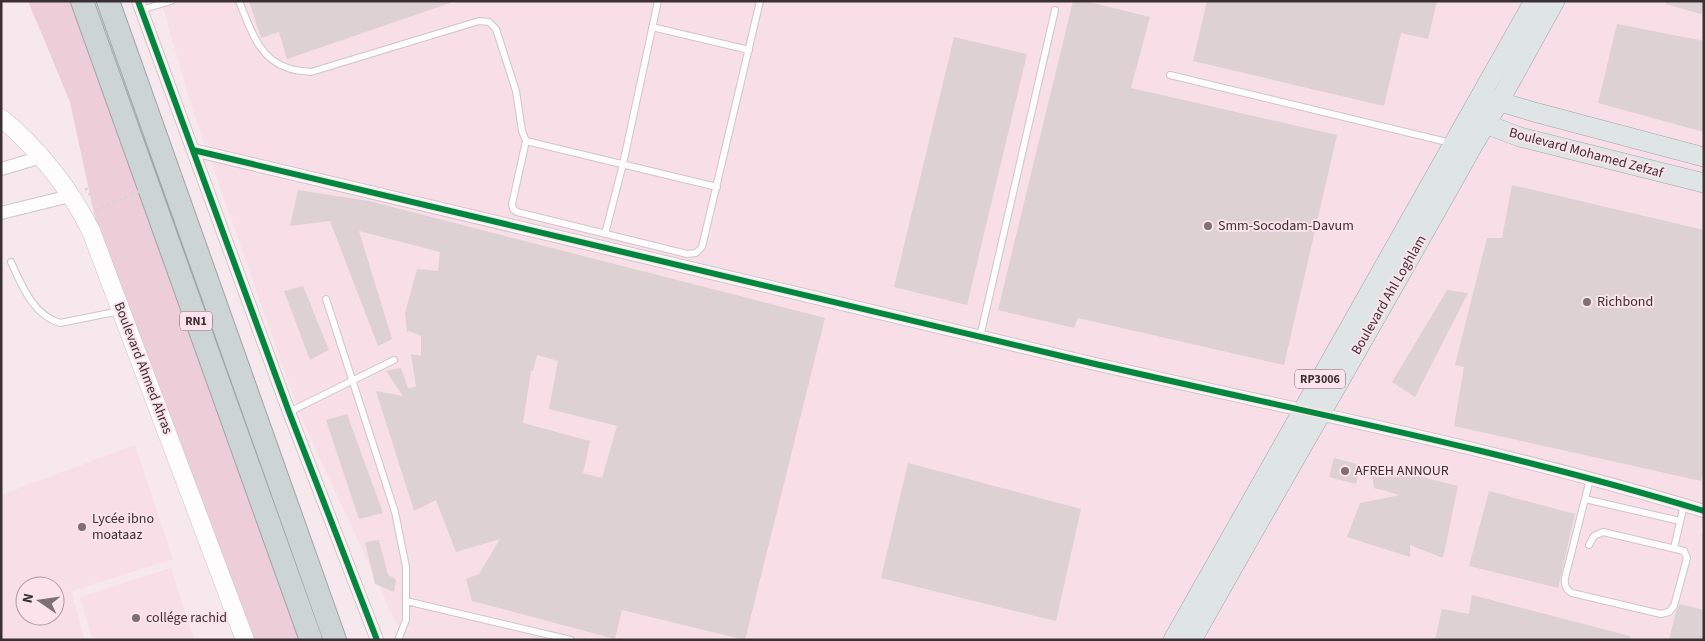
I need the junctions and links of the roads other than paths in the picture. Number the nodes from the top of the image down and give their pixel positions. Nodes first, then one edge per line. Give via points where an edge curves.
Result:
1 (82, 1) edge
2 (108, 1) edge
3 (171, 1) edge
4 (239, 1) edge
5 (658, 1) edge
6 (760, 1) edge
7 (1534, 1) edge
8 (1555, 1) edge
9 (140, 6) edge
10 (1055, 10) dead end
11 (652, 27) junction
12 (749, 50) junction
13 (1170, 75) dead end
14 (1482, 96) junction
15 (1499, 102) junction
16 (1477, 121) junction
17 (8, 127) edge
18 (526, 141) junction
19 (1454, 144) junction
20 (193, 150) junction
21 (42, 157) junction
22 (1704, 157) edge
23 (623, 164) junction
24 (1, 169) edge
25 (1704, 183) edge
26 (717, 187) junction
27 (70, 196) junction
28 (1, 213) edge
29 (606, 234) junction
30 (11, 262) dead end
31 (326, 299) dead end
32 (121, 310) junction
33 (980, 337) junction
34 (394, 360) dead end
35 (353, 380) junction
36 (1302, 410) junction
37 (290, 412) junction
38 (1322, 414) junction
39 (1590, 479) junction
40 (1585, 498) junction
41 (1684, 505) junction
42 (1255, 511) junction
43 (1704, 511) edge
44 (1680, 521) junction
45 (1589, 545) dead end
46 (1674, 548) junction
47 (406, 601) junction
48 (245, 640) edge
49 (311, 640) edge
50 (334, 640) edge
51 (377, 640) edge
52 (398, 640) edge
53 (571, 640) edge
54 (1173, 640) edge
55 (1192, 640) edge

1 - 49 highway, RN1
2 - 50 highway, RN1
3 - 9 lane
4 - 18 lane via 258,45 270,60 288,68 311,72 479,21 489,22 496,29 516,91
5 - 11 lane
6 - 12 lane
7 - 14 main road, Boulevard Ahl Loghlam / RP3006
8 - 15 main road, Boulevard Ahl Loghlam / RP3006
9 - 20 street
10 - 33 lane
11 - 12 lane
11 - 23 lane
12 - 26 lane
13 - 19 lane
14 - 15 main road, Boulevard Mohamed Zefzaf
14 - 16 main road, Boulevard Ahl Loghlam / RP3006
15 - 16 main road, Boulevard Ahl Loghlam / RP3006
15 - 22 main road, Boulevard Mohamed Zefzaf
16 - 19 main road, Boulevard Ahl Loghlam / RP3006
16 - 25 main road, Boulevard Mohamed Zefzaf via 1520,137
16 - 38 main road, Boulevard Ahl Loghlam / RP3006
17 - 21 street, Boulevard Ahmed Ahras
18 - 23 lane
18 - 29 lane via 513,209
19 - 36 main road, Boulevard Ahl Loghlam / RP3006
20 - 33 street
20 - 37 street
21 - 24 street
21 - 27 street, Boulevard Ahmed Ahras
23 - 26 lane
23 - 29 lane
26 - 29 lane via 702,247 696,253 687,254
27 - 28 street
27 - 32 street, Boulevard Ahmed Ahras via 91,231
30 - 32 lane via 25,292 52,321 60,323
31 - 35 lane
32 - 48 street, Boulevard Ahmed Ahras
33 - 36 street
34 - 35 lane
35 - 37 lane
35 - 47 lane via 395,512 406,567
36 - 38 street
36 - 42 main road, Boulevard Ahl Loghlam / RP3006
37 - 51 street
38 - 39 street
38 - 42 main road, Boulevard Ahl Loghlam / RP3006
39 - 40 lane
39 - 41 street
40 - 44 lane
40 - 46 lane via 1564,583 1569,592 1665,614 1674,606 1687,558 1684,551
41 - 43 street
41 - 44 lane
42 - 54 main road, Boulevard Ahl Loghlam / RP3006
42 - 55 main road, Boulevard Ahl Loghlam / RP3006
44 - 46 lane
45 - 46 lane via 1596,534 1603,532
47 - 52 lane via 406,620
47 - 53 lane

